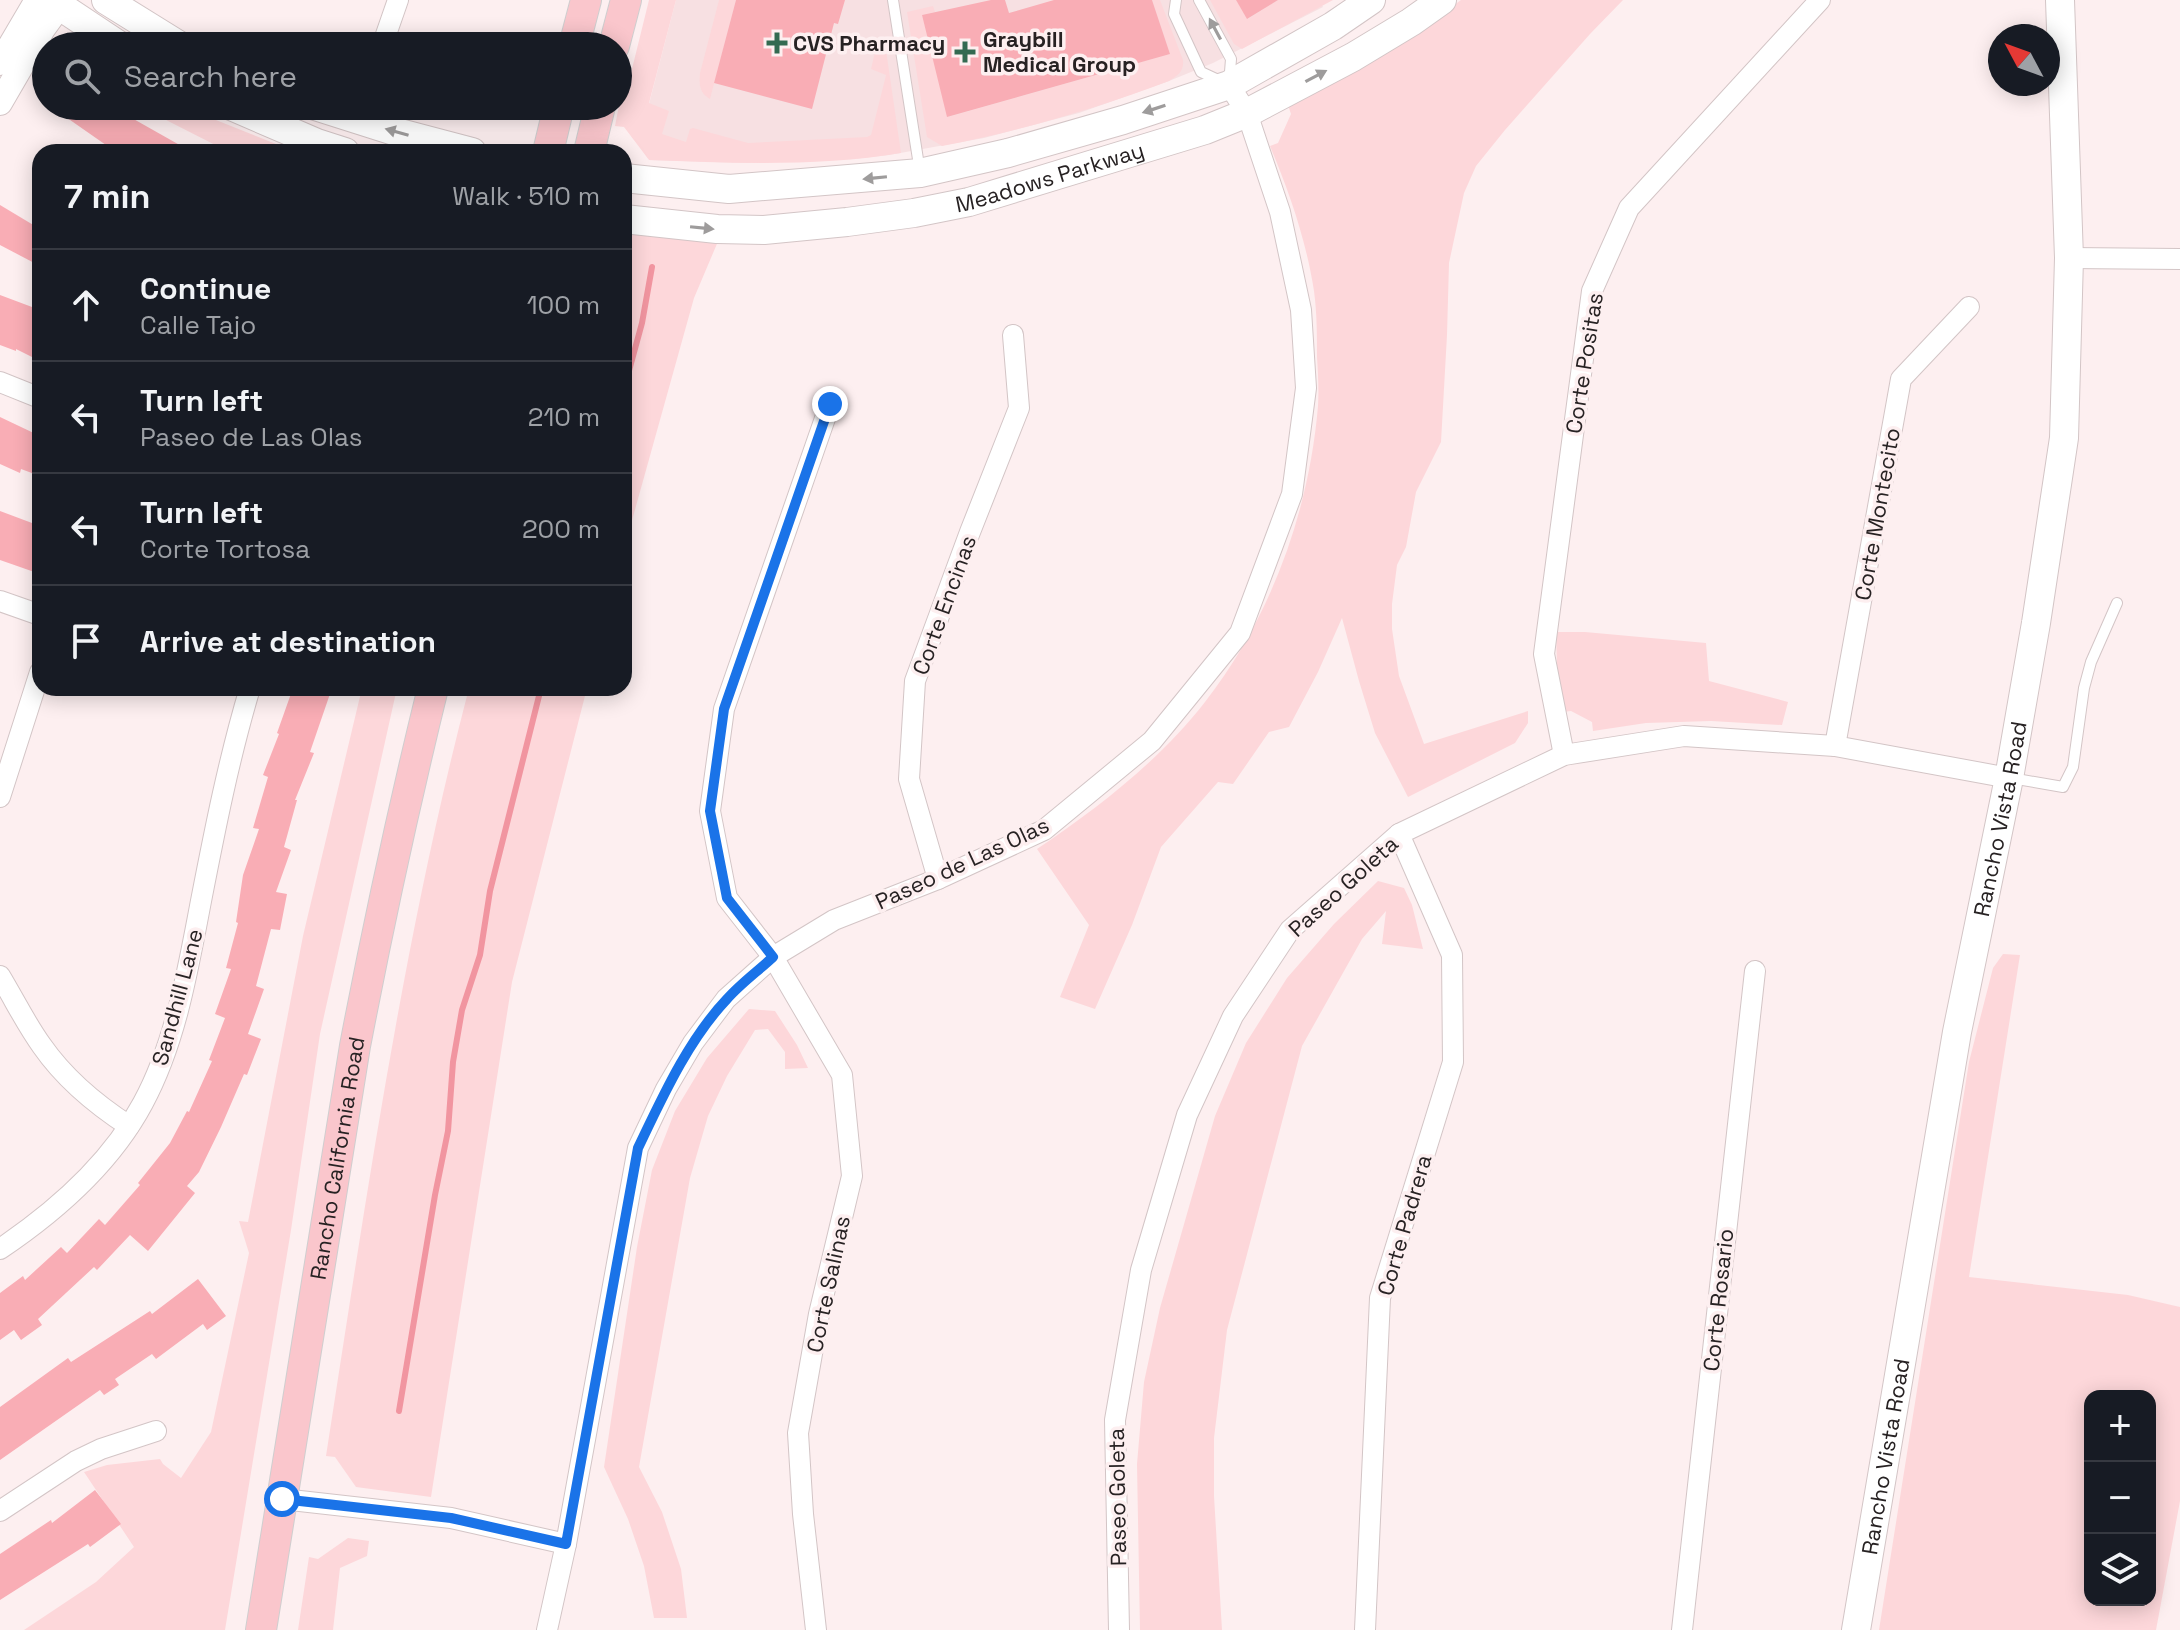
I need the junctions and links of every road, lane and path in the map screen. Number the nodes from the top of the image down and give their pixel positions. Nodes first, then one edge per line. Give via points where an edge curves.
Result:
1 (106, 0) edge
2 (398, 0) edge
3 (586, 0) edge
4 (626, 0) edge
5 (893, 0) edge
6 (1176, 0) edge
7 (1199, 0) edge
8 (1371, 0) edge
9 (1442, 0) edge
10 (1820, 0) edge
11 (2060, 0) edge
12 (53, 1) edge
13 (41, 32) edge
14 (99, 32) edge
15 (157, 32) edge
16 (387, 32) edge
17 (578, 32) edge
18 (618, 32) edge
19 (32, 48) edge
20 (0, 63) edge
21 (1229, 85) junction
22 (0, 103) edge
23 (1247, 113) junction
24 (264, 120) edge
25 (356, 120) edge
26 (379, 120) edge
27 (556, 120) edge
28 (597, 120) edge
29 (320, 144) edge
30 (348, 144) edge
31 (449, 144) edge
32 (550, 144) edge
33 (591, 144) edge
34 (920, 173) junction
35 (632, 179) edge
36 (632, 220) edge
37 (2069, 258) junction
38 (2180, 259) edge
39 (1969, 307) dead end
40 (1013, 335) dead end
41 (0, 382) edge
42 (32, 395) edge
43 (830, 404) dead end
44 (0, 601) edge
45 (2117, 603) dead end
46 (32, 612) edge
47 (32, 696) edge
48 (247, 696) edge
49 (431, 696) edge
50 (1835, 746) junction
51 (1564, 755) junction
52 (2009, 778) junction
53 (0, 797) edge
54 (1399, 834) junction
55 (938, 879) junction
56 (773, 957) junction
57 (1755, 971) dead end
58 (0, 976) edge
59 (129, 1126) junction
60 (0, 1249) edge
61 (156, 1431) dead end
62 (282, 1499) junction
63 (0, 1511) edge
64 (566, 1544) junction
65 (261, 1630) edge
66 (547, 1630) edge
67 (816, 1630) edge
68 (1119, 1630) edge
69 (1365, 1630) edge
70 (1682, 1630) edge
71 (1856, 1630) edge

1 - 15 main road
2 - 16 street
3 - 17 main road
4 - 18 main road
5 - 34 lane
6 - 21 lane via 1174,14 1201,72
21 -> 7 lane via 1231,59
8 - 21 main road, Meadows Parkway
23 -> 9 main road, Meadows Parkway via 1353,57
10 - 51 street, Corte Positas via 1629,208 1592,291 1544,654
11 - 37 main road, Rancho Vista Road
12 - 13 street
12 - 14 main road
12 - 20 street
19 - 22 street
21 - 23 street, Paseo de Las Olas
21 -> 34 main road, Meadows Parkway via 1022,149
36 -> 23 main road, Meadows Parkway via 764,230 914,213 969,202
23 - 55 street, Paseo de Las Olas via 1280,212 1301,310 1306,388 1292,494 1240,633 1152,741 1044,830
24 - 29 main road
25 - 30 street
31 -> 26 main road
27 - 32 main road
28 - 33 main road
34 -> 35 main road, Meadows Parkway via 729,189
37 - 38 street
37 - 52 main road, Rancho Vista Road via 2064,438
39 - 50 street, Corte Montecito via 1901,379
40 - 55 street, Corte Encinas via 1019,408 915,681 909,779
41 - 42 street
43 - 56 street, Corte Salinas via 724,709 710,811 727,898
44 - 46 street
45 - 52 lane via 2091,662 2073,767 2063,787
47 - 53 street
48 - 59 street, Sandhill Lane via 164,1058
49 - 62 main road, Rancho California Road via 361,1016
50 - 51 street, Paseo Goleta via 1684,736
50 - 52 street, Paseo Goleta
51 - 54 street, Paseo Goleta
52 - 71 main road, Rancho Vista Road via 1957,1032
54 - 68 street, Paseo Goleta via 1290,930 1233,1016 1187,1115 1141,1270 1115,1420
54 - 69 street, Corte Padrera via 1452,955 1453,1062 1380,1298
55 - 56 street, Paseo de Las Olas via 834,920
56 - 64 street, Paseo de Las Olas via 726,999 693,1043 638,1148
56 - 67 street, Corte Salinas via 842,1075 852,1176 798,1433
57 - 70 street, Corte Rosario
58 - 59 street via 59,1068
59 - 60 street, Sandhill Lane via 92,1173 36,1225
61 - 63 street via 76,1461
62 - 64 street via 451,1518
62 - 65 main road, Rancho California Road
64 - 66 street, Paseo de Las Olas

